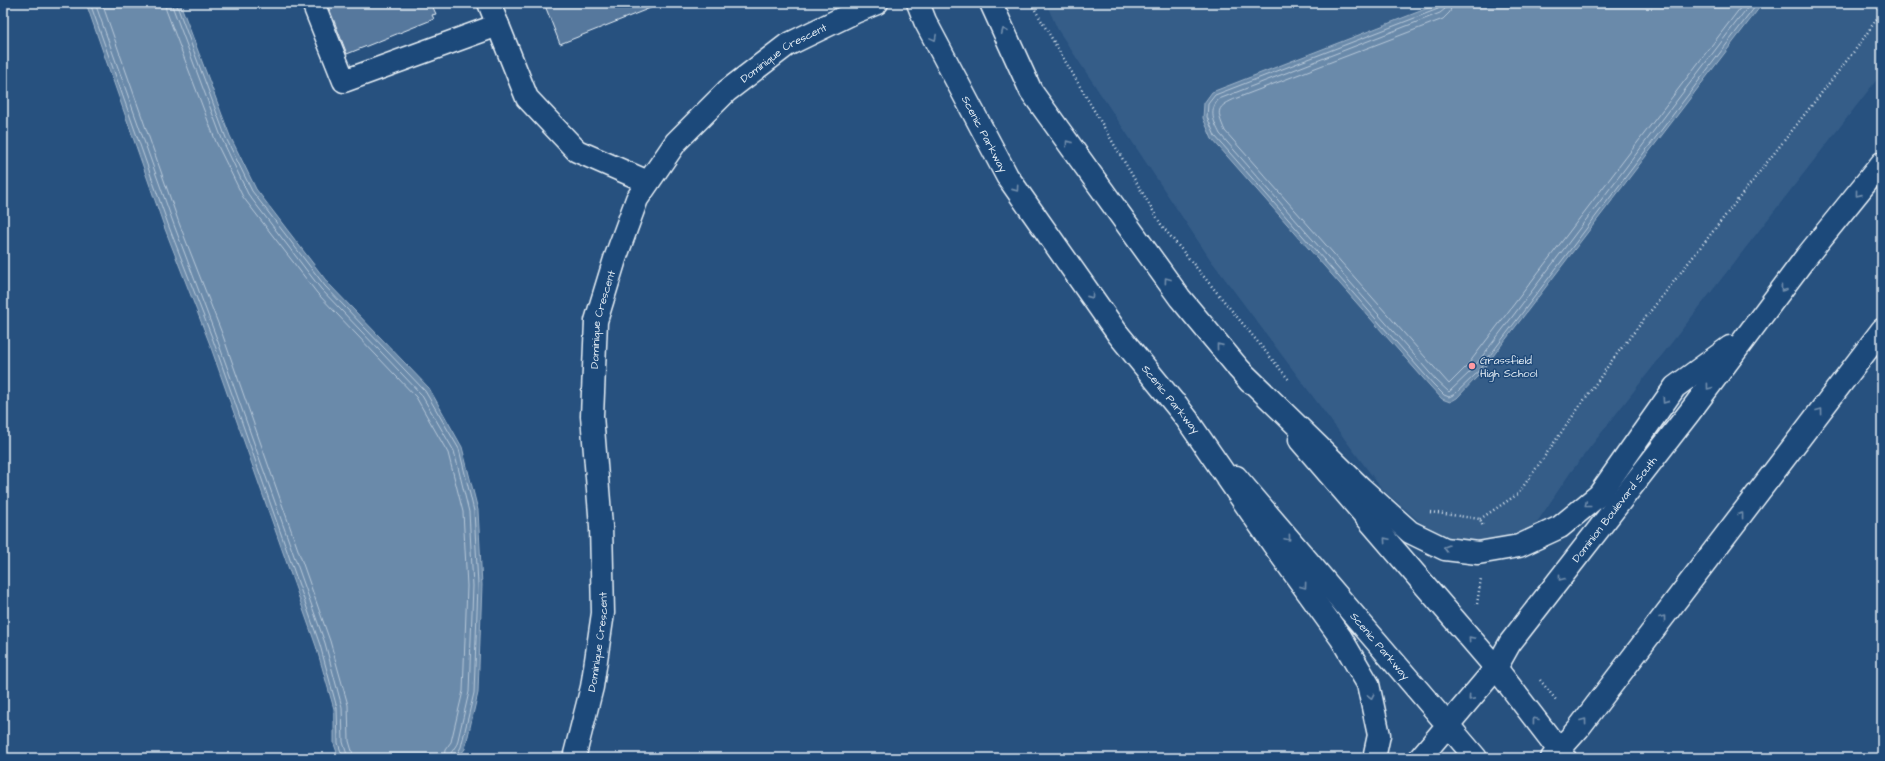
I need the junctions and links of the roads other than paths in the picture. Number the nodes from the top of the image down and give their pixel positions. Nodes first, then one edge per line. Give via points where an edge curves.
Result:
1 (314, 3) edge
2 (489, 3) edge
3 (877, 3) edge
4 (918, 3) edge
5 (991, 3) edge
6 (498, 25) junction
7 (1882, 163) edge
8 (648, 182) junction
9 (1882, 330) edge
10 (1749, 333) junction
11 (1238, 368) junction
12 (1177, 405) junction
13 (1496, 668) junction
14 (1447, 725) junction
15 (1559, 756) edge
16 (574, 758) edge
17 (1374, 758) edge
18 (1420, 758) edge
19 (1476, 758) edge

1 - 6 main road via 344,81
2 - 6 main road
3 - 8 main road, Dominique Crescent via 787,45 727,90 676,142
4 -> 12 main road, Scenic Parkway via 925,21 1007,176 1118,334
11 -> 5 main road via 1180,298 1030,91
6 - 8 main road via 526,98 578,150
7 -> 10 main road, Dominion Boulevard South
8 - 16 main road, Dominique Crescent via 637,199 596,321 592,416 602,526 603,613 592,687
15 -> 9 main road
10 -> 11 main road via 1675,388 1599,495 1566,523 1518,546 1478,553 1445,549 1410,532
10 -> 13 main road, Dominion Boulevard South via 1510,643
13 -> 11 main road
12 -> 14 main road, Scenic Parkway
12 -> 17 main road via 1341,638 1368,684 1379,734
13 -> 14 main road, Dominion Boulevard South
15 -> 13 main road
14 - 18 main road, Dominion Boulevard South
14 - 19 main road, Scenic Parkway

